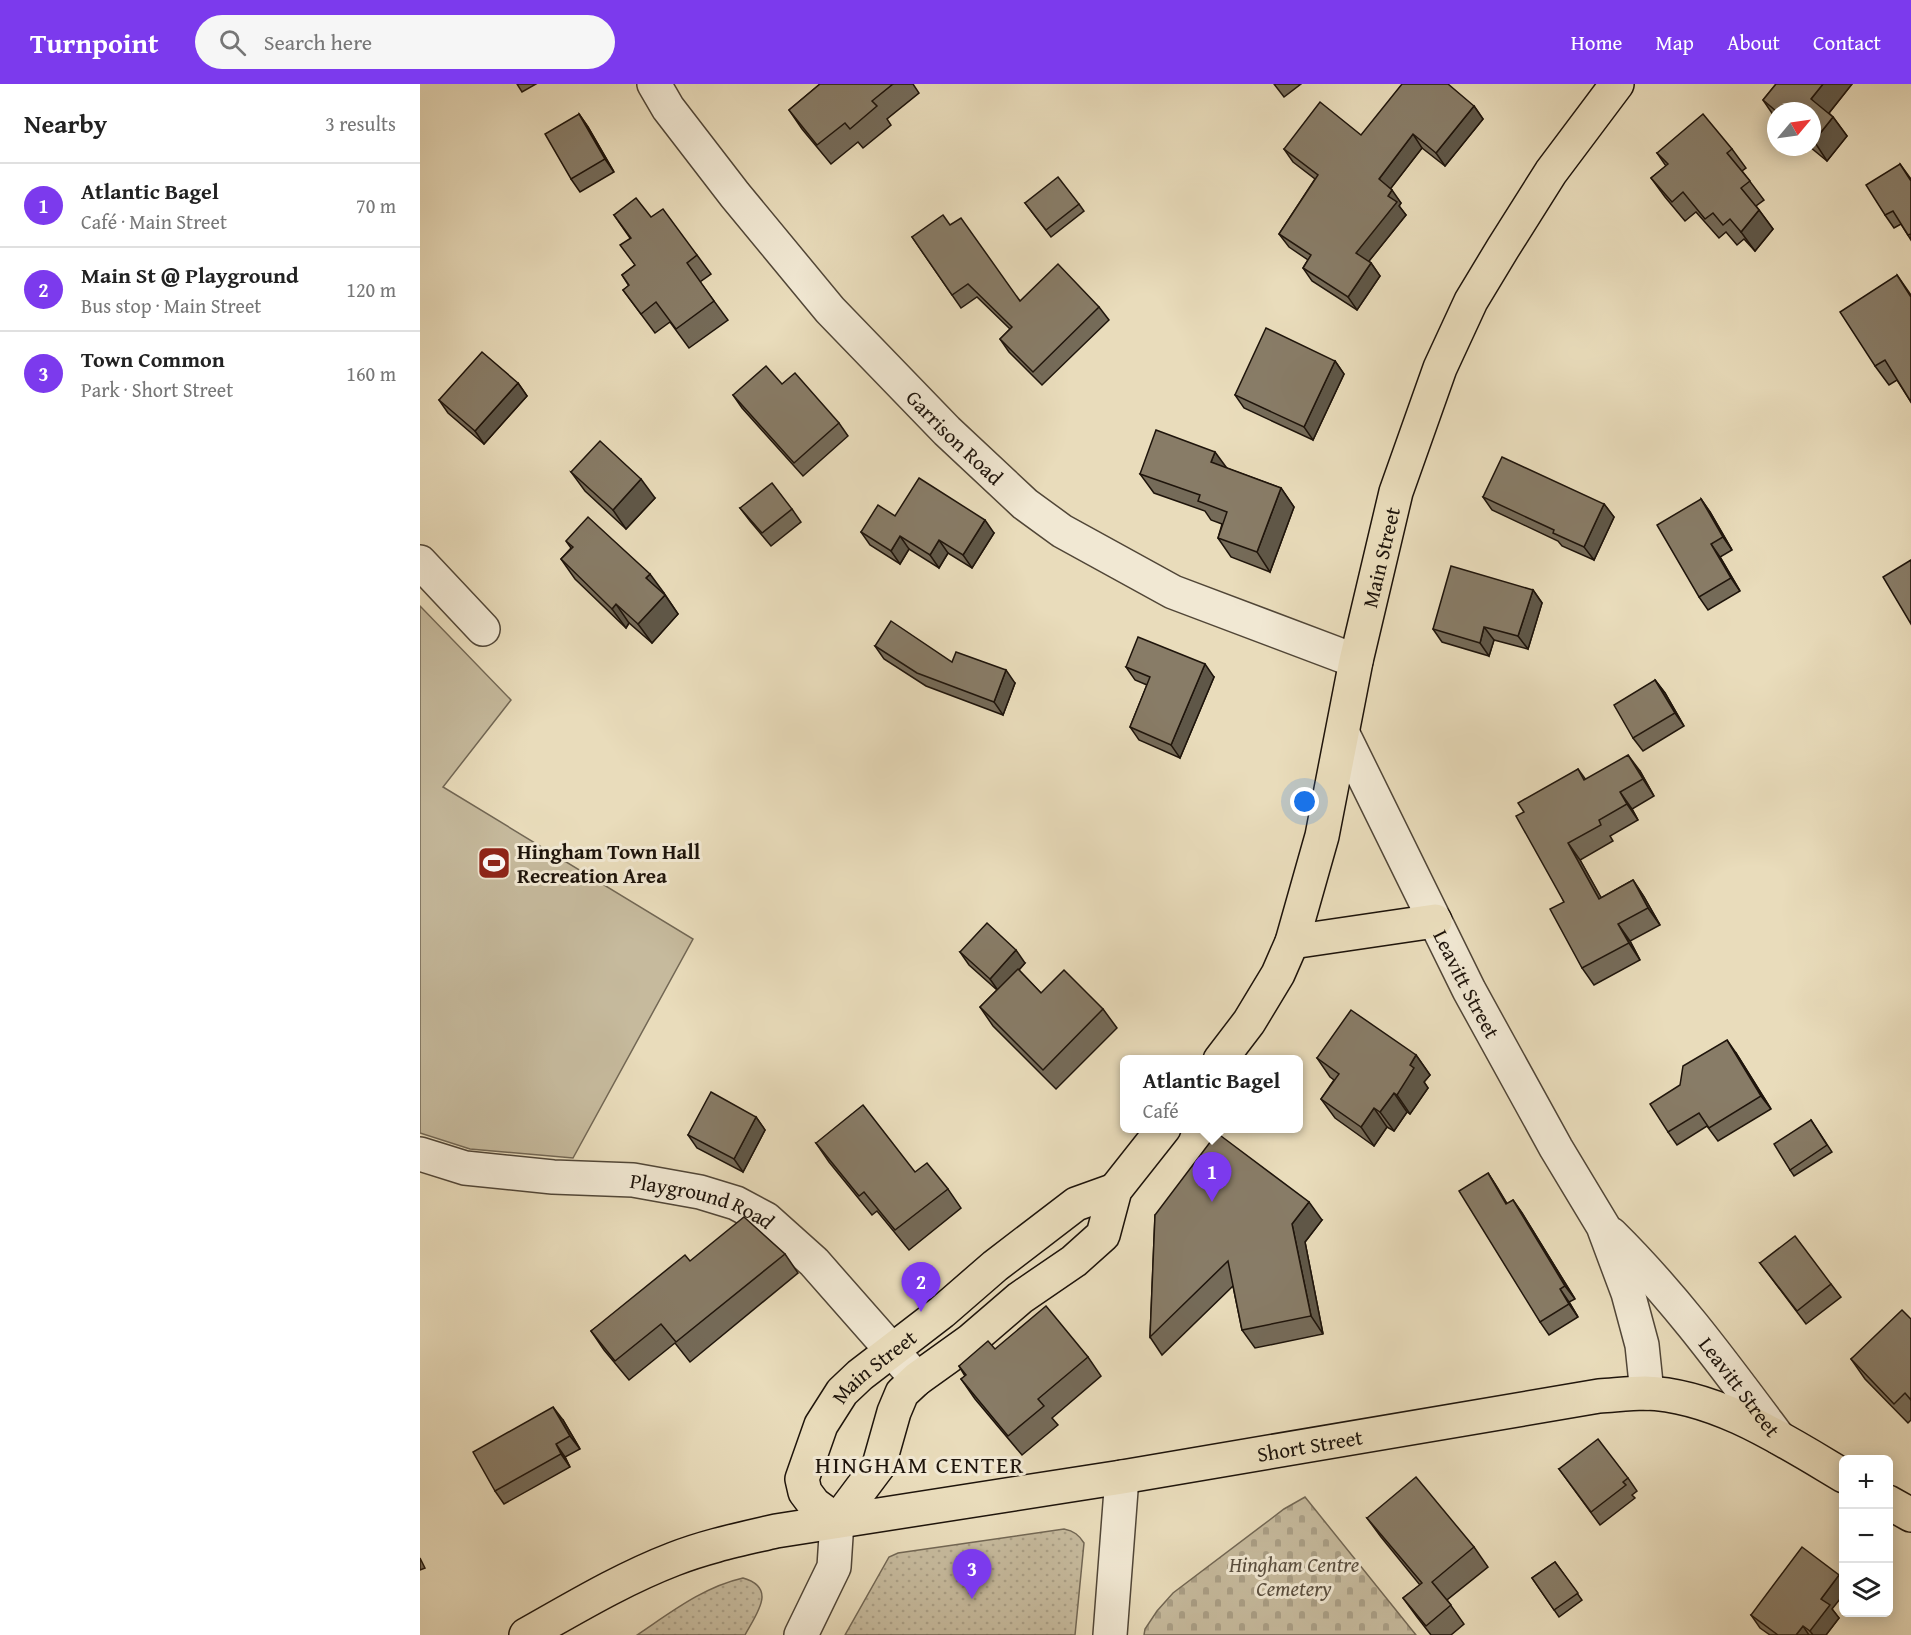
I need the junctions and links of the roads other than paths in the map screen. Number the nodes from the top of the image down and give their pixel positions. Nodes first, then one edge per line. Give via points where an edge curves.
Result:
1 (654, 84) edge
2 (1617, 84) edge
3 (420, 562) edge
4 (483, 629) dead end
5 (1356, 661) junction
6 (1342, 734) junction
7 (1435, 921) junction
8 (1292, 942) junction
9 (1223, 1055) edge
10 (1160, 1133) edge
11 (420, 1154) edge
12 (1115, 1190) junction
13 (1603, 1226) junction
14 (1020, 1247) junction
15 (1046, 1280) junction
16 (892, 1351) junction
17 (917, 1379) junction
18 (1647, 1393) junction
19 (1778, 1437) junction
20 (1839, 1473) edge
21 (1122, 1477) junction
22 (1893, 1505) edge
23 (1911, 1515) edge
24 (837, 1521) junction
25 (526, 1635) edge
26 (801, 1635) edge
27 (1110, 1635) edge

1 - 5 street, Garrison Road via 735,195 830,310 946,431 1024,504 1062,531 1173,592
2 - 5 main road, Main Street via 1551,172 1503,248 1471,301 1440,368 1396,492
3 - 4 street
5 - 6 main road, Main Street
6 - 7 street, Leavitt Street
6 - 8 main road, Main Street via 1322,836
7 - 8 main road
7 - 13 street, Leavitt Street via 1515,1076
8 - 9 main road, Main Street via 1250,1022
10 - 12 main road, Main Street
11 - 16 street, Playground Road via 465,1168 633,1180 700,1191 736,1203 766,1220 814,1262
12 - 14 main road, Main Street via 1076,1204
12 - 15 main road, Main Street via 1102,1235
13 - 18 street, Leavitt Street via 1642,1345
13 - 19 street, Leavitt Street via 1677,1304
14 - 15 main road
14 - 16 main road, Main Street
15 - 17 main road, Main Street
16 - 17 street, Playground Road
16 - 24 main road, Main Street via 842,1392 821,1425 802,1479 814,1504
17 - 24 main road, Main Street via 902,1393 879,1465
18 - 19 main road, Short Street via 1729,1413
18 - 21 main road, Short Street via 1557,1401
19 - 20 main road, Leavitt Street
21 - 24 main road, Short Street
21 - 27 street
22 - 23 main road
24 - 25 main road via 725,1543 676,1558 611,1587
24 - 26 street via 834,1567

